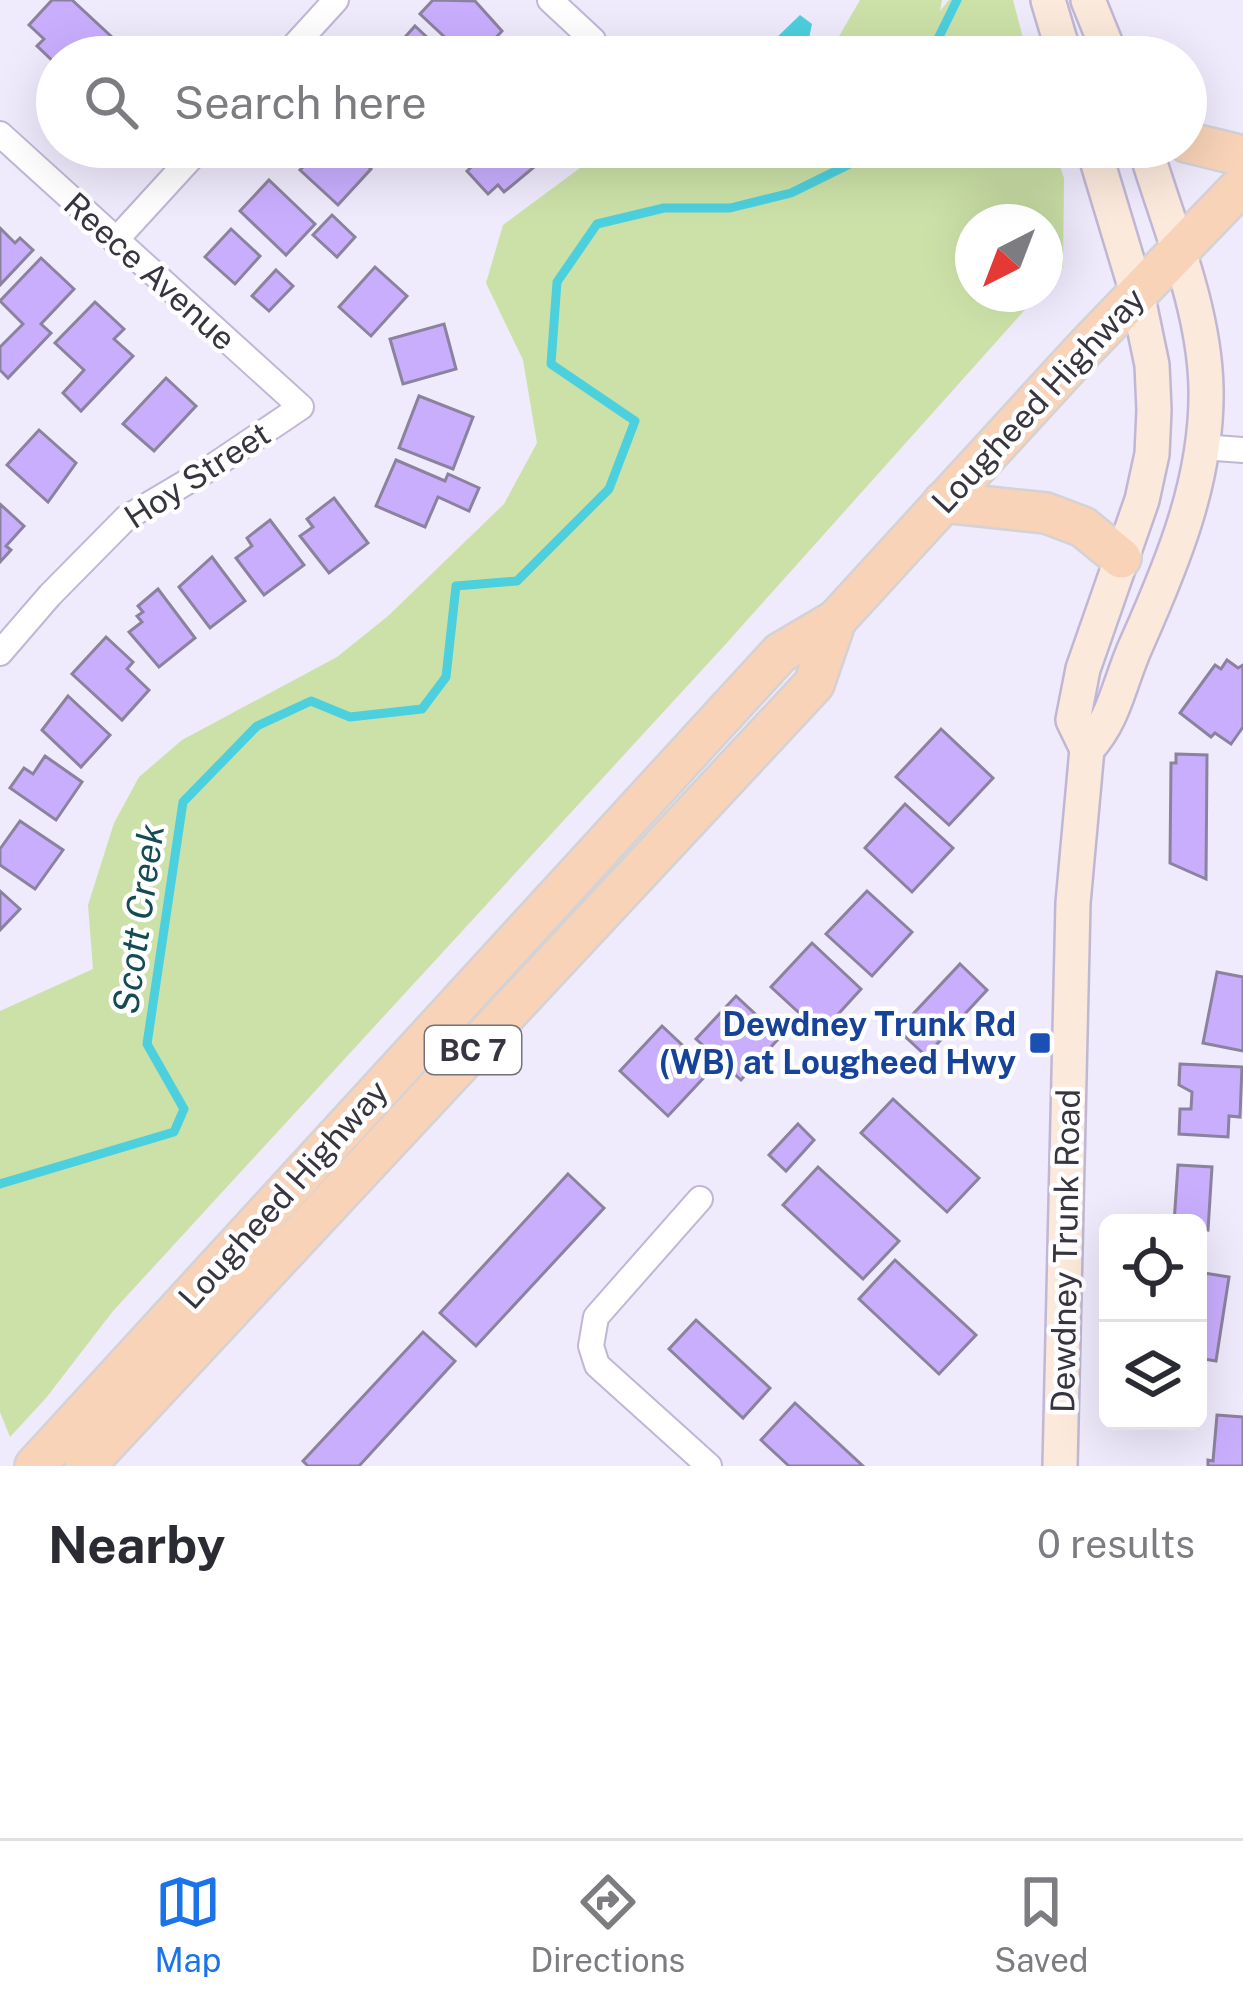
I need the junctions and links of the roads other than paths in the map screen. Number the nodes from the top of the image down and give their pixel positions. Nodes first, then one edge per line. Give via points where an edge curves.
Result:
1 (336, 0) edge
2 (550, 0) edge
3 (1048, 0) edge
4 (1088, 0) edge
5 (303, 36) edge
6 (589, 36) edge
7 (1059, 36) edge
8 (1103, 36) edge
9 (0, 134) edge
10 (1207, 147) edge
11 (1243, 156) edge
12 (36, 167) edge
13 (37, 168) edge
14 (183, 168) edge
15 (1099, 168) edge
16 (1152, 168) edge
17 (1243, 184) edge
18 (116, 241) junction
19 (1178, 252) junction
20 (1137, 293) junction
21 (301, 406) joint
22 (1202, 447) junction
23 (1243, 451) edge
24 (944, 502) junction
25 (1121, 558) junction
26 (0, 653) edge
27 (1087, 749) junction
28 (700, 1199) dead end
29 (60, 1458) edge
30 (709, 1466) edge
31 (1060, 1466) edge

1 - 5 street
2 - 6 street
3 - 7 main road
4 - 8 main road
9 - 12 street, Reece Avenue
10 - 11 main road
13 - 18 street, Reece Avenue
14 - 18 street
15 - 20 main road, Dewdney Trunk Road
16 - 19 main road, Dewdney Trunk Road
17 - 19 main road, Lougheed Highway / BC 7
18 - 21 street, Reece Avenue
19 - 20 main road, Lougheed Highway / BC 7
19 - 22 main road, Dewdney Trunk Road via 1206,385
20 - 24 main road, Lougheed Highway / BC 7
20 - 25 main road, Dewdney Trunk Road via 1152,365 1152,454
21 - 26 street, Hoy Street via 125,518
22 - 23 street
22 - 27 main road, Dewdney Trunk Road via 1168,573 1108,726
24 - 25 main road via 1046,513 1083,527
24 - 29 main road, Lougheed Highway / BC 7 via 836,620 814,684
25 - 27 main road, Dewdney Trunk Road via 1073,720
27 - 31 main road, Dewdney Trunk Road via 1073,903
28 - 30 street via 596,1317 591,1346 597,1365

